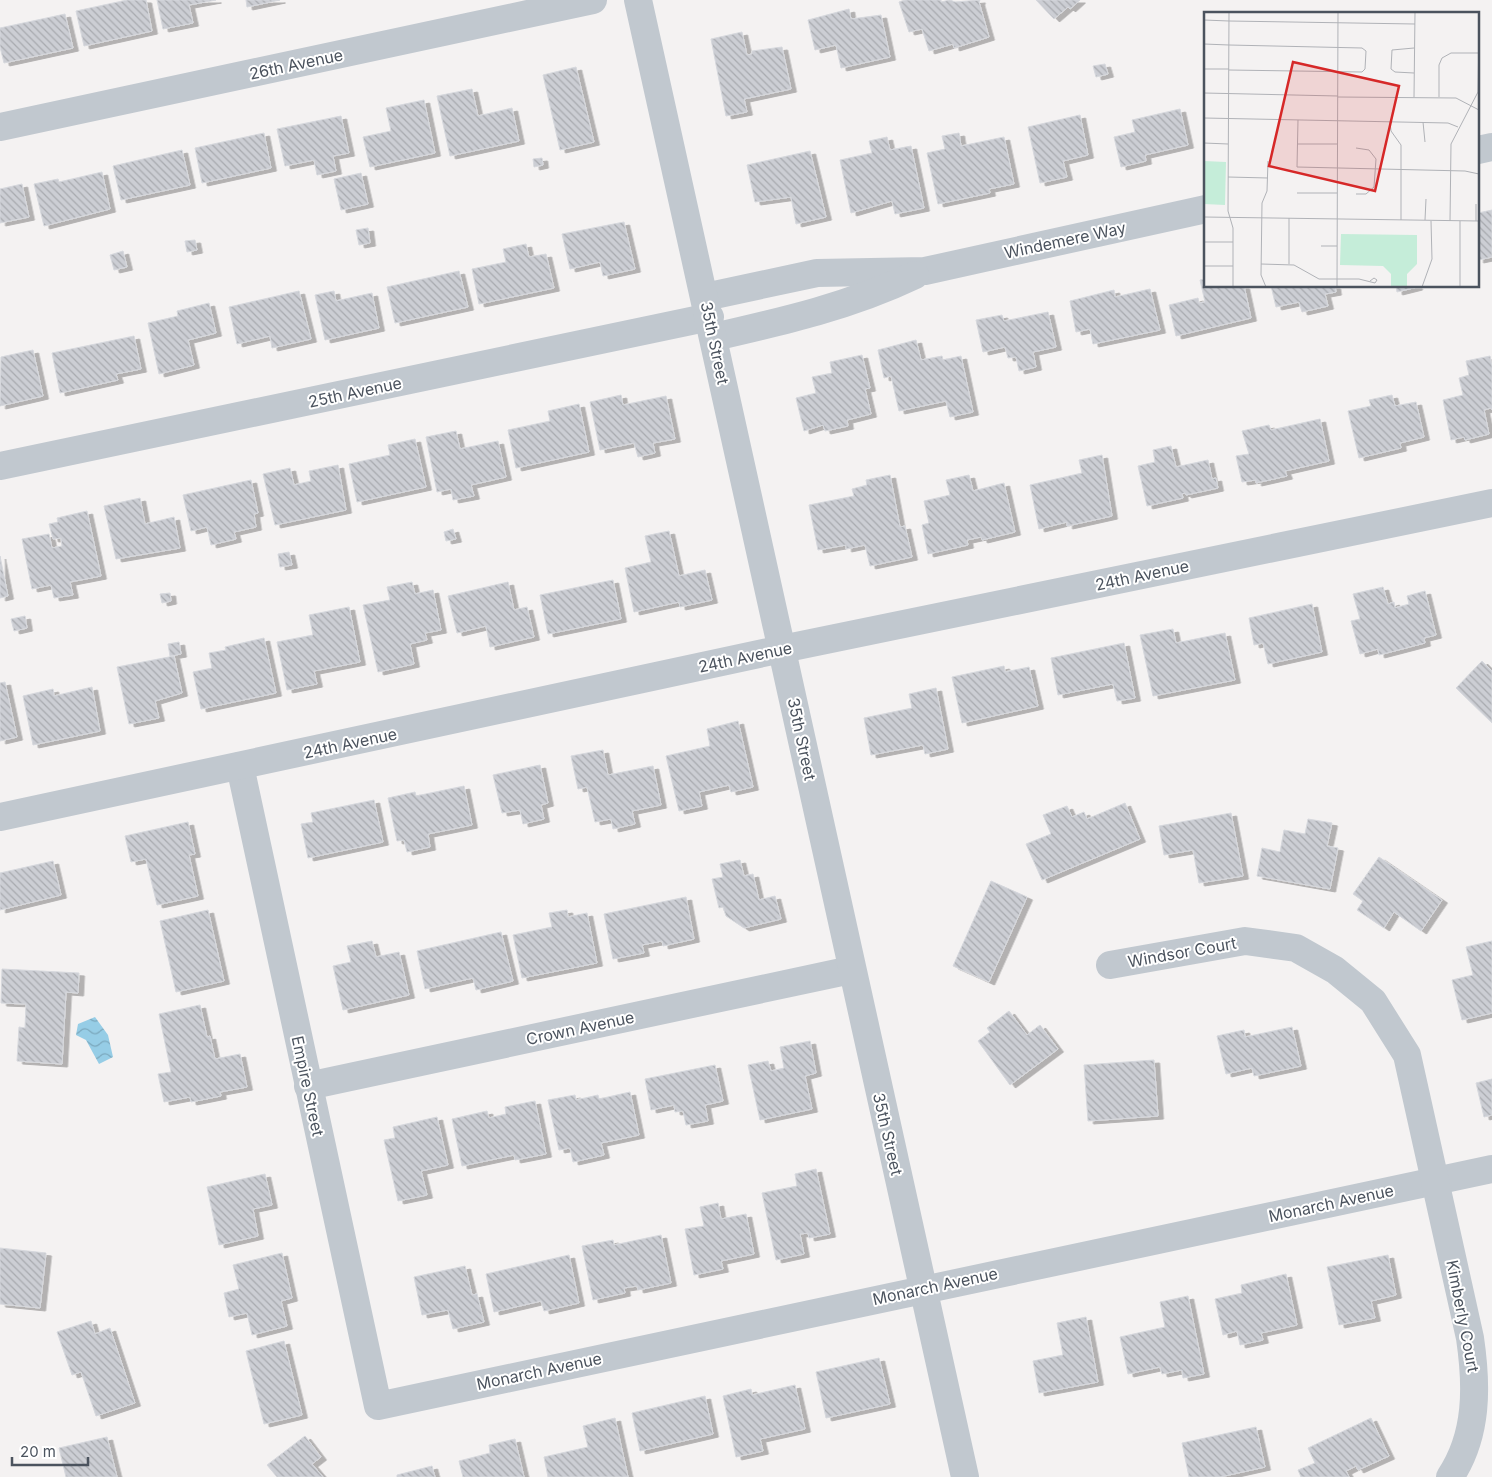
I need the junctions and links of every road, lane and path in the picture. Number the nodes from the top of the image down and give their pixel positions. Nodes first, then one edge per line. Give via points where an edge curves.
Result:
1 (593, 0) edge
2 (638, 0) edge
3 (0, 127) edge
4 (1204, 209) edge
5 (925, 271) junction
6 (710, 317) junction
7 (0, 466) edge
8 (1492, 504) edge
9 (782, 649) junction
10 (240, 766) junction
11 (0, 817) edge
12 (1110, 965) dead end
13 (852, 970) junction
14 (308, 1086) junction
15 (1492, 1169) edge
16 (1435, 1181) junction
17 (923, 1288) junction
18 (378, 1406) joint
19 (965, 1477) edge
20 (1450, 1477) edge

1 - 3 street, 26th Avenue
2 - 6 street, 35th Street
4 - 5 street, Windemere Way
5 - 6 street, Windemere Way via 825,311
5 - 6 street, Windemere Way via 817,273
6 - 7 street, 25th Avenue
6 - 9 street, 35th Street
8 - 9 street, 24th Avenue
9 - 10 street, 24th Avenue
9 - 13 street, 35th Street
10 - 11 street, 24th Avenue
10 - 14 street, Empire Street
12 - 16 street, Windsor Court via 1245,941 1296,948 1335,970 1373,1001 1407,1055
13 - 14 street, Crown Avenue
13 - 17 street, 35th Street
14 - 18 street, Empire Street
15 - 16 street, Monarch Avenue
16 - 17 street, Monarch Avenue
16 - 20 street, Kimberly Court via 1476,1379 1472,1425 1458,1466
17 - 18 street, Monarch Avenue
17 - 19 street, 35th Street

